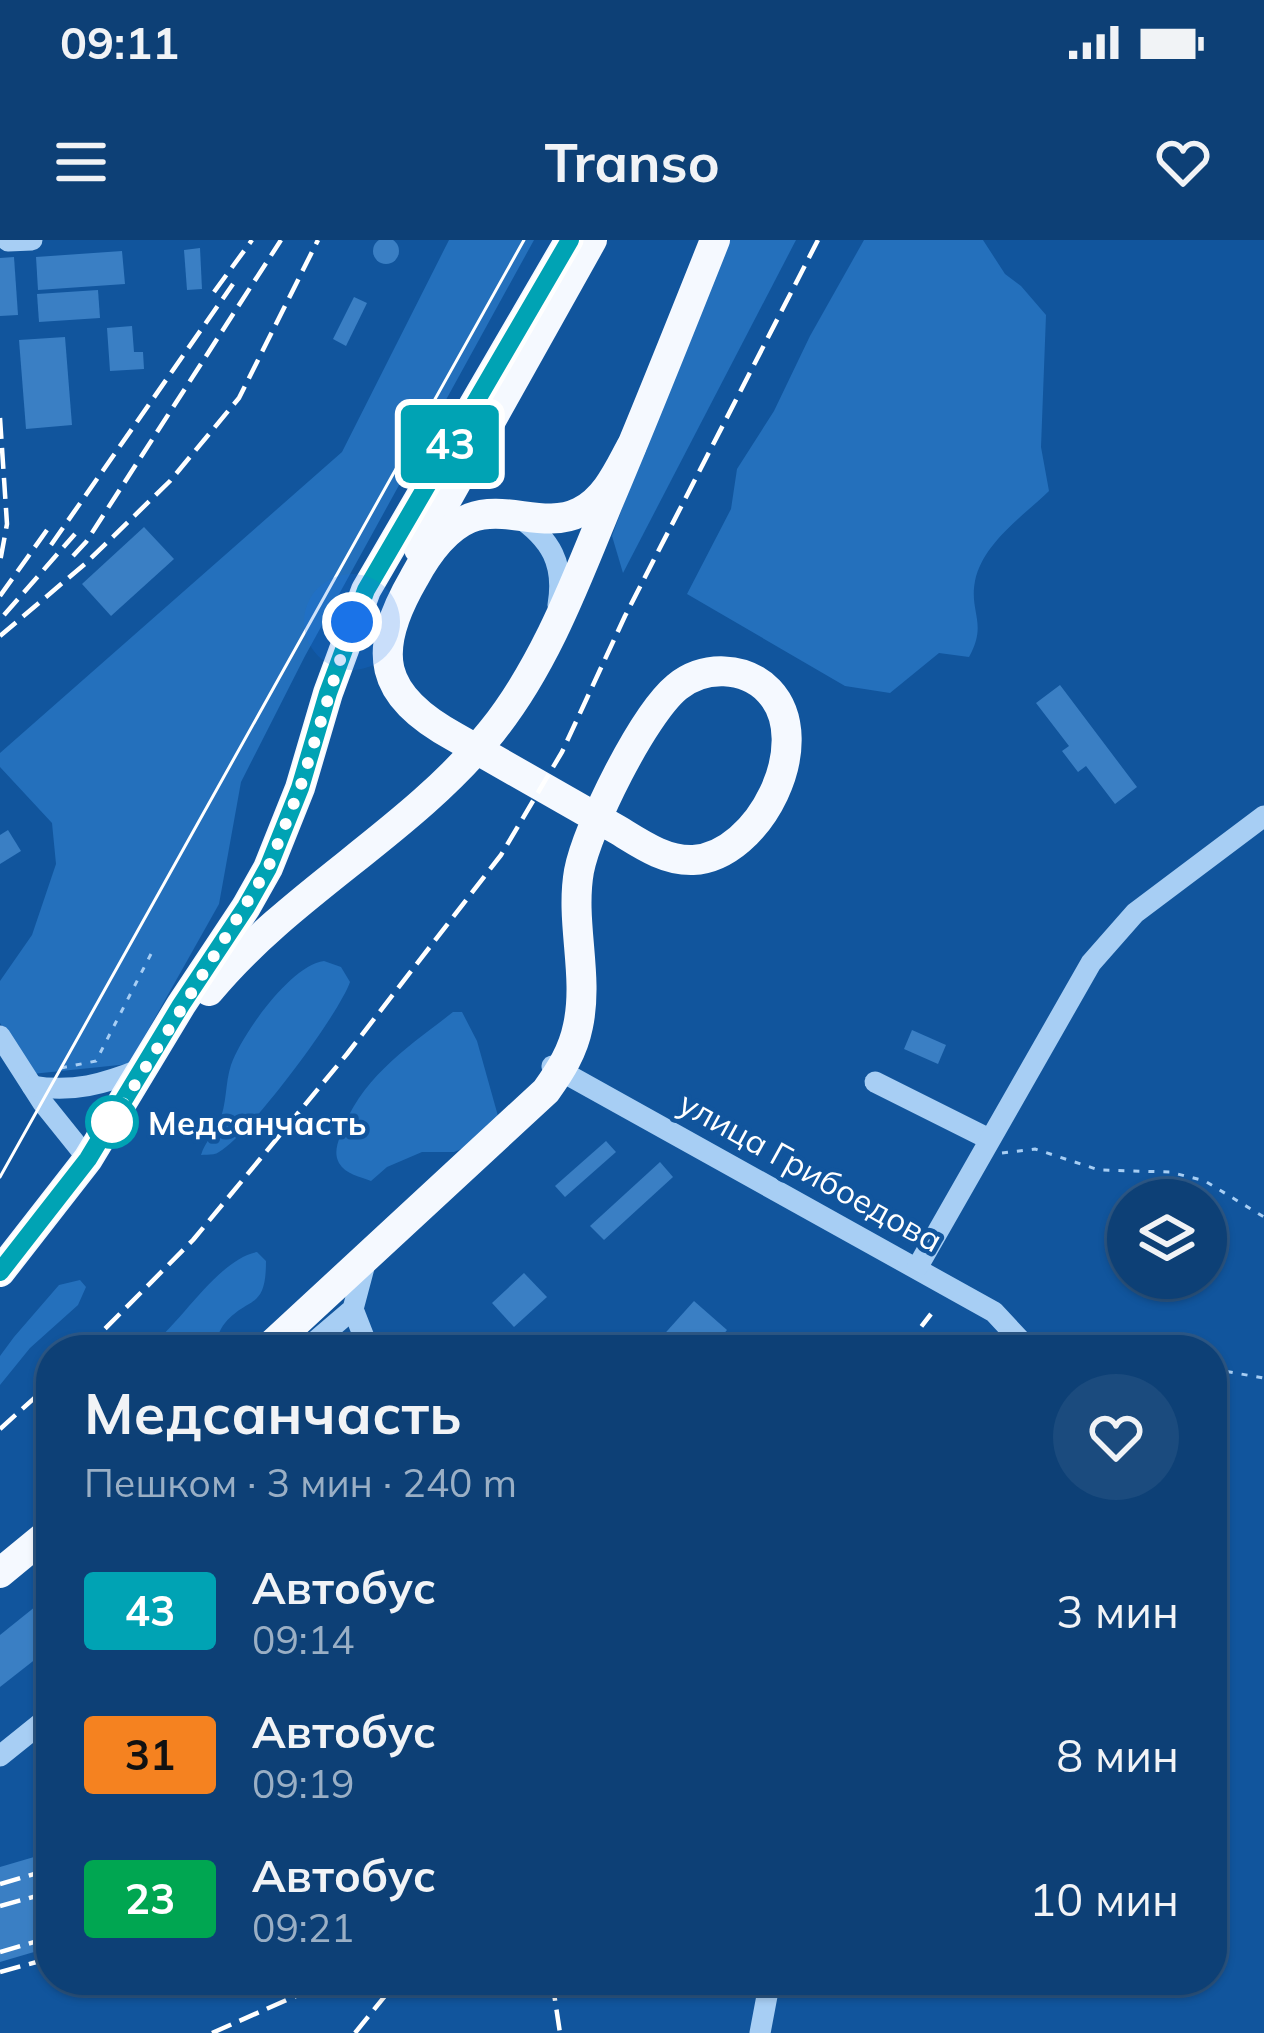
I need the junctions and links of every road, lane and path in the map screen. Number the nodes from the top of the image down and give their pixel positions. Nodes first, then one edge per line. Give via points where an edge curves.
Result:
1 (32, 240) edge
2 (570, 240) edge
3 (592, 240) edge
4 (716, 240) edge
5 (8, 241) edge
6 (632, 447) junction
7 (517, 516) junction
8 (556, 624) junction
9 (453, 741) junction
10 (1264, 816) edge
11 (153, 950) dead end
12 (0, 1036) edge
13 (557, 1068) junction
14 (141, 1069) junction
15 (29, 1080) junction
16 (875, 1082) dead end
17 (119, 1111) junction
18 (989, 1139) junction
19 (88, 1159) junction
20 (974, 1167) junction
21 (1264, 1217) edge
22 (366, 1259) junction
23 (917, 1268) junction
24 (0, 1272) edge
25 (353, 1309) junction
26 (282, 1335) edge
27 (323, 1335) edge
28 (363, 1335) edge
29 (1015, 1335) edge
30 (1227, 1372) edge
31 (1264, 1378) edge
32 (36, 1543) edge
33 (0, 1573) edge
34 (36, 1727) edge
35 (0, 1756) edge
36 (767, 1995) edge
37 (760, 2033) edge

1 - 5 street
2 - 14 main road via 366,590 268,868
3 - 9 main road via 380,630 376,661 386,691 408,717
4 - 6 main road
6 - 7 main road via 609,486 579,513
6 - 8 main road
7 - 8 street via 555,554
7 - 9 main road via 472,518 434,545 389,632 386,660 400,696
8 - 17 main road via 494,730 406,820 218,980
9 - 13 main road via 615,835 658,862 682,869 716,866 745,849 797,755 794,712 777,686 743,664 702,664 672,679 643,714 595,800 574,848 567,903 572,1000
10 - 18 street via 1135,913 1091,964
11 - 15 path via 96,1061
12 - 15 street
13 - 22 main road
13 - 23 street, улица Грибоедова
14 - 15 street via 88,1087 51,1090
14 - 17 main road
15 - 19 street
16 - 18 street
17 - 19 main road
18 - 20 street
19 - 24 main road
20 - 21 path via 1035,1149 1099,1170 1171,1172 1205,1181
20 - 23 street
22 - 25 street
22 - 26 main road
23 - 29 street, улица Грибоедова via 994,1312
25 - 27 street
25 - 28 street
30 - 31 path
32 - 33 main road
34 - 35 street
36 - 37 street

